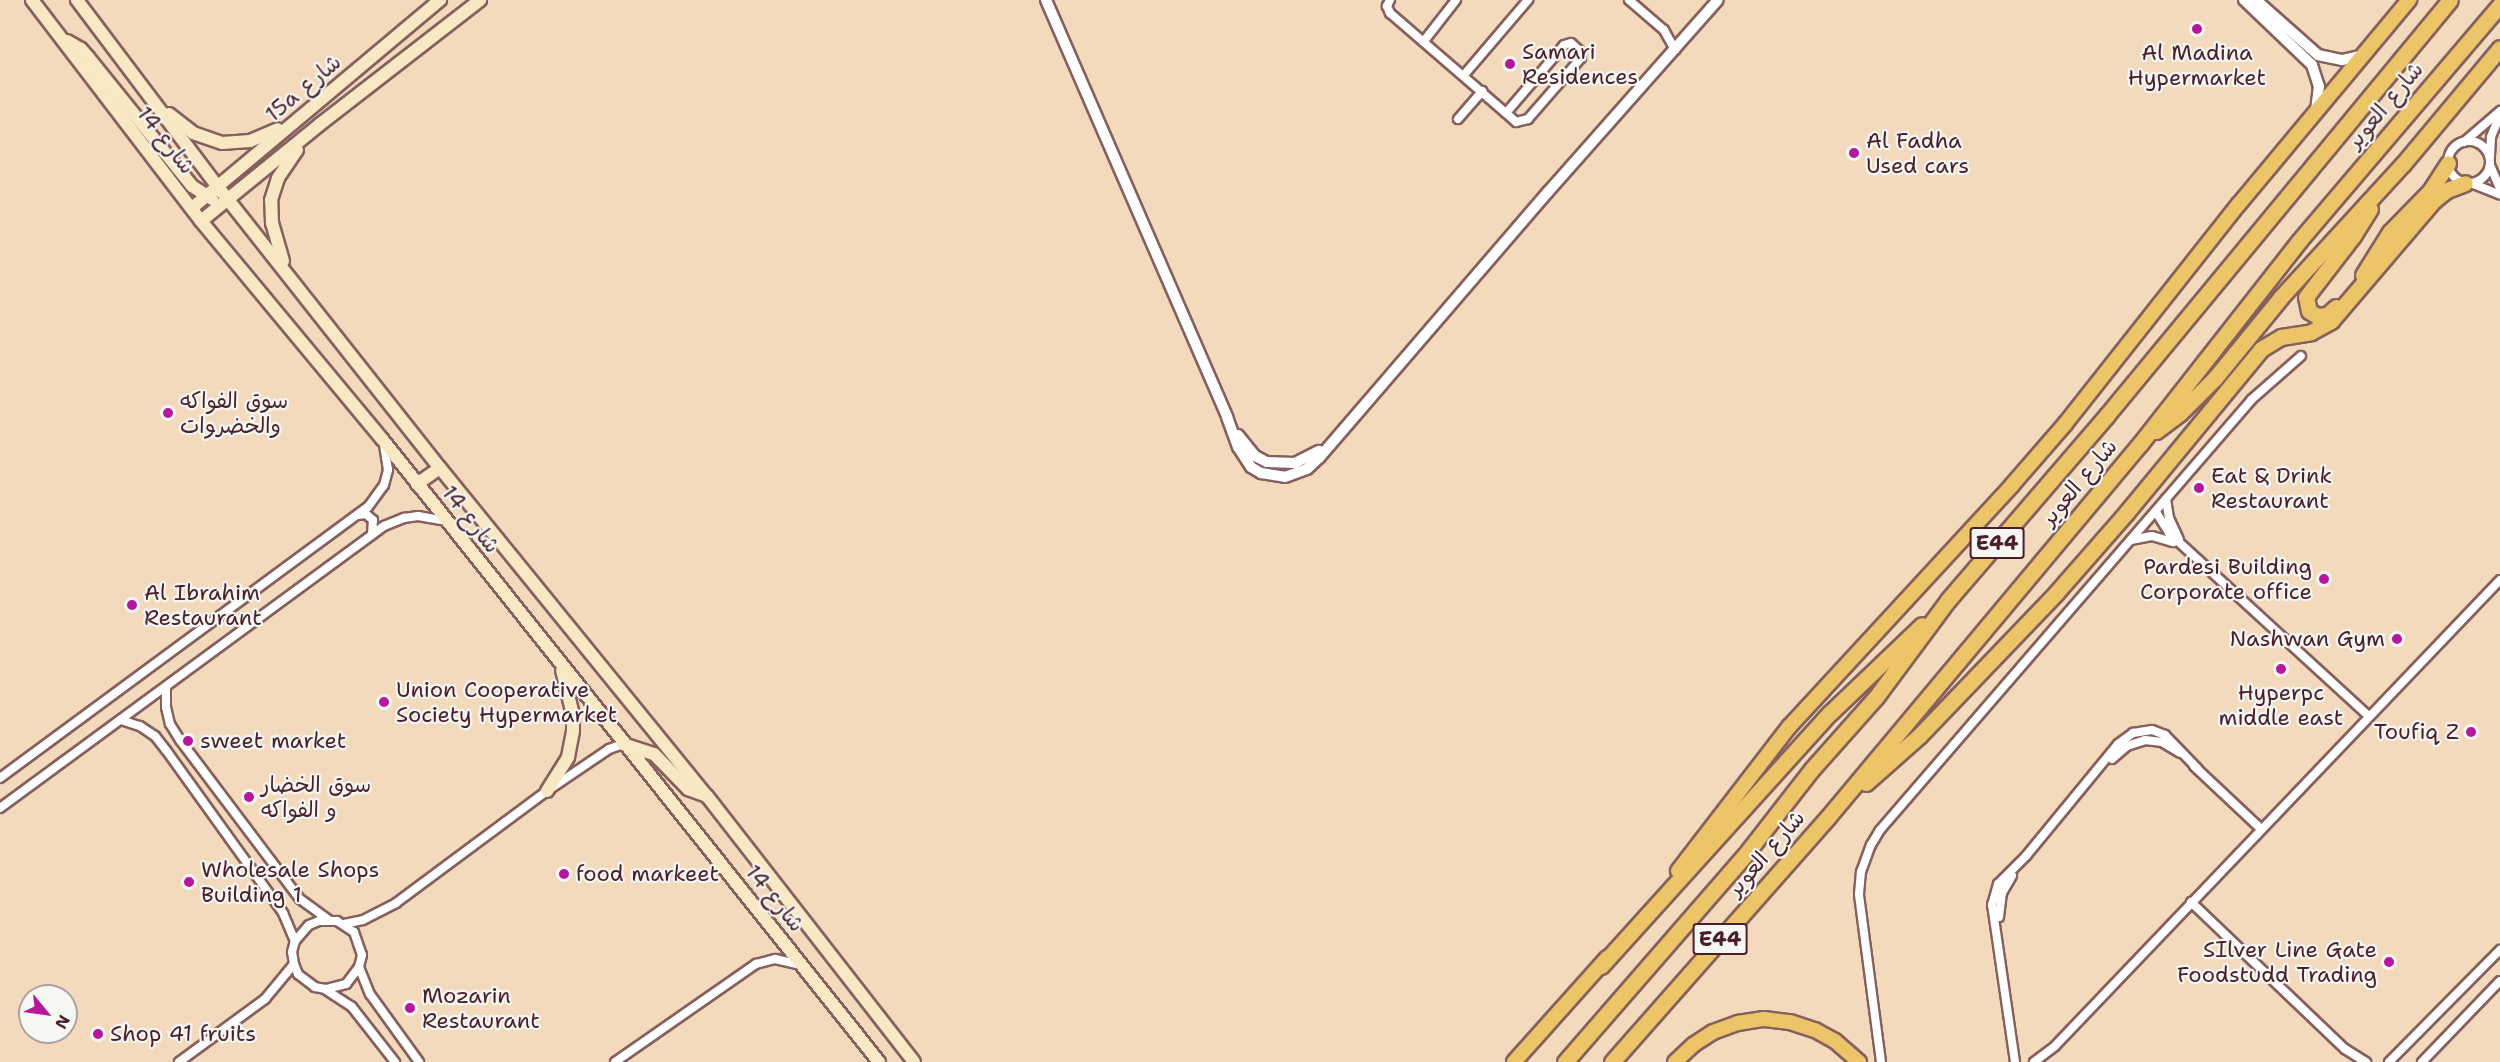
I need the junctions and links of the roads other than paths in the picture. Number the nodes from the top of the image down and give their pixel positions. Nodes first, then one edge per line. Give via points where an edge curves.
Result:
1 (32, 0) edge
2 (77, 0) edge
3 (441, 0) edge
4 (480, 0) edge
5 (1046, 0) edge
6 (1390, 0) edge
7 (1456, 0) edge
8 (1528, 0) edge
9 (1629, 0) edge
10 (1718, 0) edge
11 (2244, 0) edge
12 (2256, 0) edge
13 (2409, 0) edge
14 (2438, 0) edge
15 (2450, 0) edge
16 (2500, 5) edge
17 (2429, 23) junction
18 (1664, 30) junction
19 (1686, 37) junction
20 (63, 40) junction
21 (1424, 41) junction
22 (2500, 48) edge
23 (1675, 50) junction
24 (2363, 54) junction
25 (1464, 75) junction
26 (1482, 91) junction
27 (149, 96) junction
28 (315, 105) junction
29 (2315, 112) junction
30 (1506, 113) junction
31 (2500, 113) edge
32 (1458, 119) dead end
33 (319, 125) junction
34 (2463, 142) junction
35 (2490, 162) junction
36 (2448, 163) junction
37 (2468, 183) junction
38 (218, 187) junction
39 (2500, 188) edge
40 (2377, 193) junction
41 (2500, 195) edge
42 (206, 197) junction
43 (228, 199) junction
44 (192, 208) junction
45 (201, 221) junction
46 (287, 271) junction
47 (2301, 356) dead end
48 (382, 439) junction
49 (2140, 444) junction
50 (440, 468) junction
51 (417, 484) junction
52 (2166, 499) junction
53 (2156, 512) junction
54 (355, 516) junction
55 (446, 521) junction
56 (372, 534) junction
57 (2131, 540) junction
58 (2189, 551) junction
59 (2500, 580) edge
60 (1948, 600) junction
61 (561, 666) junction
62 (166, 687) junction
63 (2369, 716) junction
64 (121, 720) junction
65 (623, 744) junction
66 (0, 778) edge
67 (547, 791) junction
68 (707, 796) junction
69 (0, 808) edge
70 (1828, 817) junction
71 (2261, 830) junction
72 (2191, 902) junction
73 (330, 920) junction
74 (344, 924) junction
75 (295, 941) junction
76 (2500, 950) edge
77 (294, 964) junction
78 (802, 965) junction
79 (1601, 966) junction
80 (359, 967) junction
81 (2500, 981) edge
82 (326, 989) junction
83 (2345, 1049) junction
84 (179, 1062) edge
85 (395, 1062) edge
86 (419, 1062) edge
87 (615, 1062) edge
88 (879, 1062) edge
89 (914, 1062) edge
90 (1514, 1062) edge
91 (1565, 1062) edge
92 (1612, 1062) edge
93 (1675, 1062) edge
94 (1859, 1062) edge
95 (1881, 1062) edge
96 (2015, 1062) edge
97 (2034, 1062) edge
98 (2354, 1062) edge
99 (2366, 1062) edge
100 (2389, 1062) edge
101 (2422, 1062) edge

1 - 20 main road, شارع 14
2 - 27 main road, شارع 14
3 - 28 main road, 15a شارع
4 - 33 main road, 15a شارع
5 - 23 street via 1243,458 1262,474 1273,477 1291,476 1307,469
6 - 21 street via 1388,11
7 - 21 street
8 - 25 street
9 - 18 street
10 - 19 street
11 - 29 street via 2312,65 2319,86
12 - 24 street via 2318,56 2343,60
13 - 24 main road
14 - 17 highway
15 - 17 highway, E44
16 - 49 highway, شارع العوير / E44 via 2299,241
17 - 60 highway, شارع العوير / E44 via 2107,415
18 - 19 street
18 - 23 street
19 - 23 street
20 - 42 main road via 81,50 192,186
20 - 44 main road, شارع 14
21 - 25 street
22 - 40 highway
24 - 29 main road
25 - 26 street
26 - 30 street
26 - 32 street
27 - 28 main road via 193,133 222,143 264,137
27 - 38 main road, شارع 14
28 - 38 main road, 15a شارع
29 - 79 main road via 2065,424 1789,727
30 - 30 street via 1516,122 1525,122 1581,58 1581,52 1571,43 1566,44
31 - 34 street
31 - 35 street via 2491,137
33 - 43 main road, 15a شارع
33 - 46 main road via 290,158 274,189 272,223
34 - 35 street via 2483,147
34 - 36 street via 2451,153
35 - 37 street via 2484,178
35 - 39 street
36 - 37 street via 2455,178
36 - 40 highway via 2430,190 2390,232 2364,274 2338,305 2327,315 2313,314 2307,306 2307,292 2354,236
37 - 41 street
37 - 70 highway via 2447,190 2434,200 2331,321 2311,332 2281,337 2261,349 2126,513 2028,624 1919,736
38 - 42 main road, 15a شارع
38 - 43 main road, شارع 14
40 - 49 highway via 2281,297 2204,390
42 - 43 main road
42 - 44 main road, 15a شارع
43 - 45 main road, 15a شارع
43 - 46 main road, شارع 14
44 - 45 main road, شارع 14
45 - 48 main road, شارع 14
46 - 50 main road, شارع 14
47 - 52 street via 2252,399
48 - 51 main road, شارع 14
48 - 54 street via 388,462 384,485 377,497
49 - 70 highway, شارع العوير / E44
50 - 51 main road
50 - 68 main road, شارع 14
51 - 55 main road, شارع 14
52 - 53 street
52 - 58 street via 2173,528
53 - 57 street
53 - 58 street via 2164,528
54 - 56 street via 370,516 374,524
54 - 66 street
55 - 56 street via 425,516 404,518
55 - 61 main road, شارع 14
56 - 62 street
57 - 58 street via 2160,537
57 - 95 street via 1871,845 1861,872 1859,894
58 - 63 street
59 - 63 street
60 - 79 highway via 1830,713
60 - 91 highway, شارع العوير / E44 via 1876,697
61 - 65 main road, شارع 14
61 - 67 main road via 573,731 568,757
62 - 64 street
62 - 73 street via 170,724 180,740 300,899
63 - 71 street
64 - 69 street
64 - 75 street via 155,736 283,913
65 - 67 street via 609,749
65 - 68 main road via 654,754 688,789
65 - 78 main road, شارع 14
67 - 74 street via 396,903
68 - 89 main road, شارع 14
70 - 92 highway, شارع العوير / E44
71 - 72 street
71 - 96 street via 2169,746 2145,740 2127,746 2100,769 1993,894
72 - 83 street
72 - 97 street via 2055,1046
73 - 74 street
73 - 75 street via 309,925
74 - 80 street via 360,943
75 - 77 street
76 - 100 street
77 - 82 street via 306,982
77 - 84 street via 265,999
78 - 87 street via 776,959 756,964
78 - 88 main road, شارع 14
79 - 90 main road
80 - 82 street via 346,984
80 - 86 street via 376,1006
81 - 101 street
82 - 85 street via 352,1007
83 - 98 street
83 - 99 street
93 - 94 main road via 1711,1033 1764,1019 1815,1030

